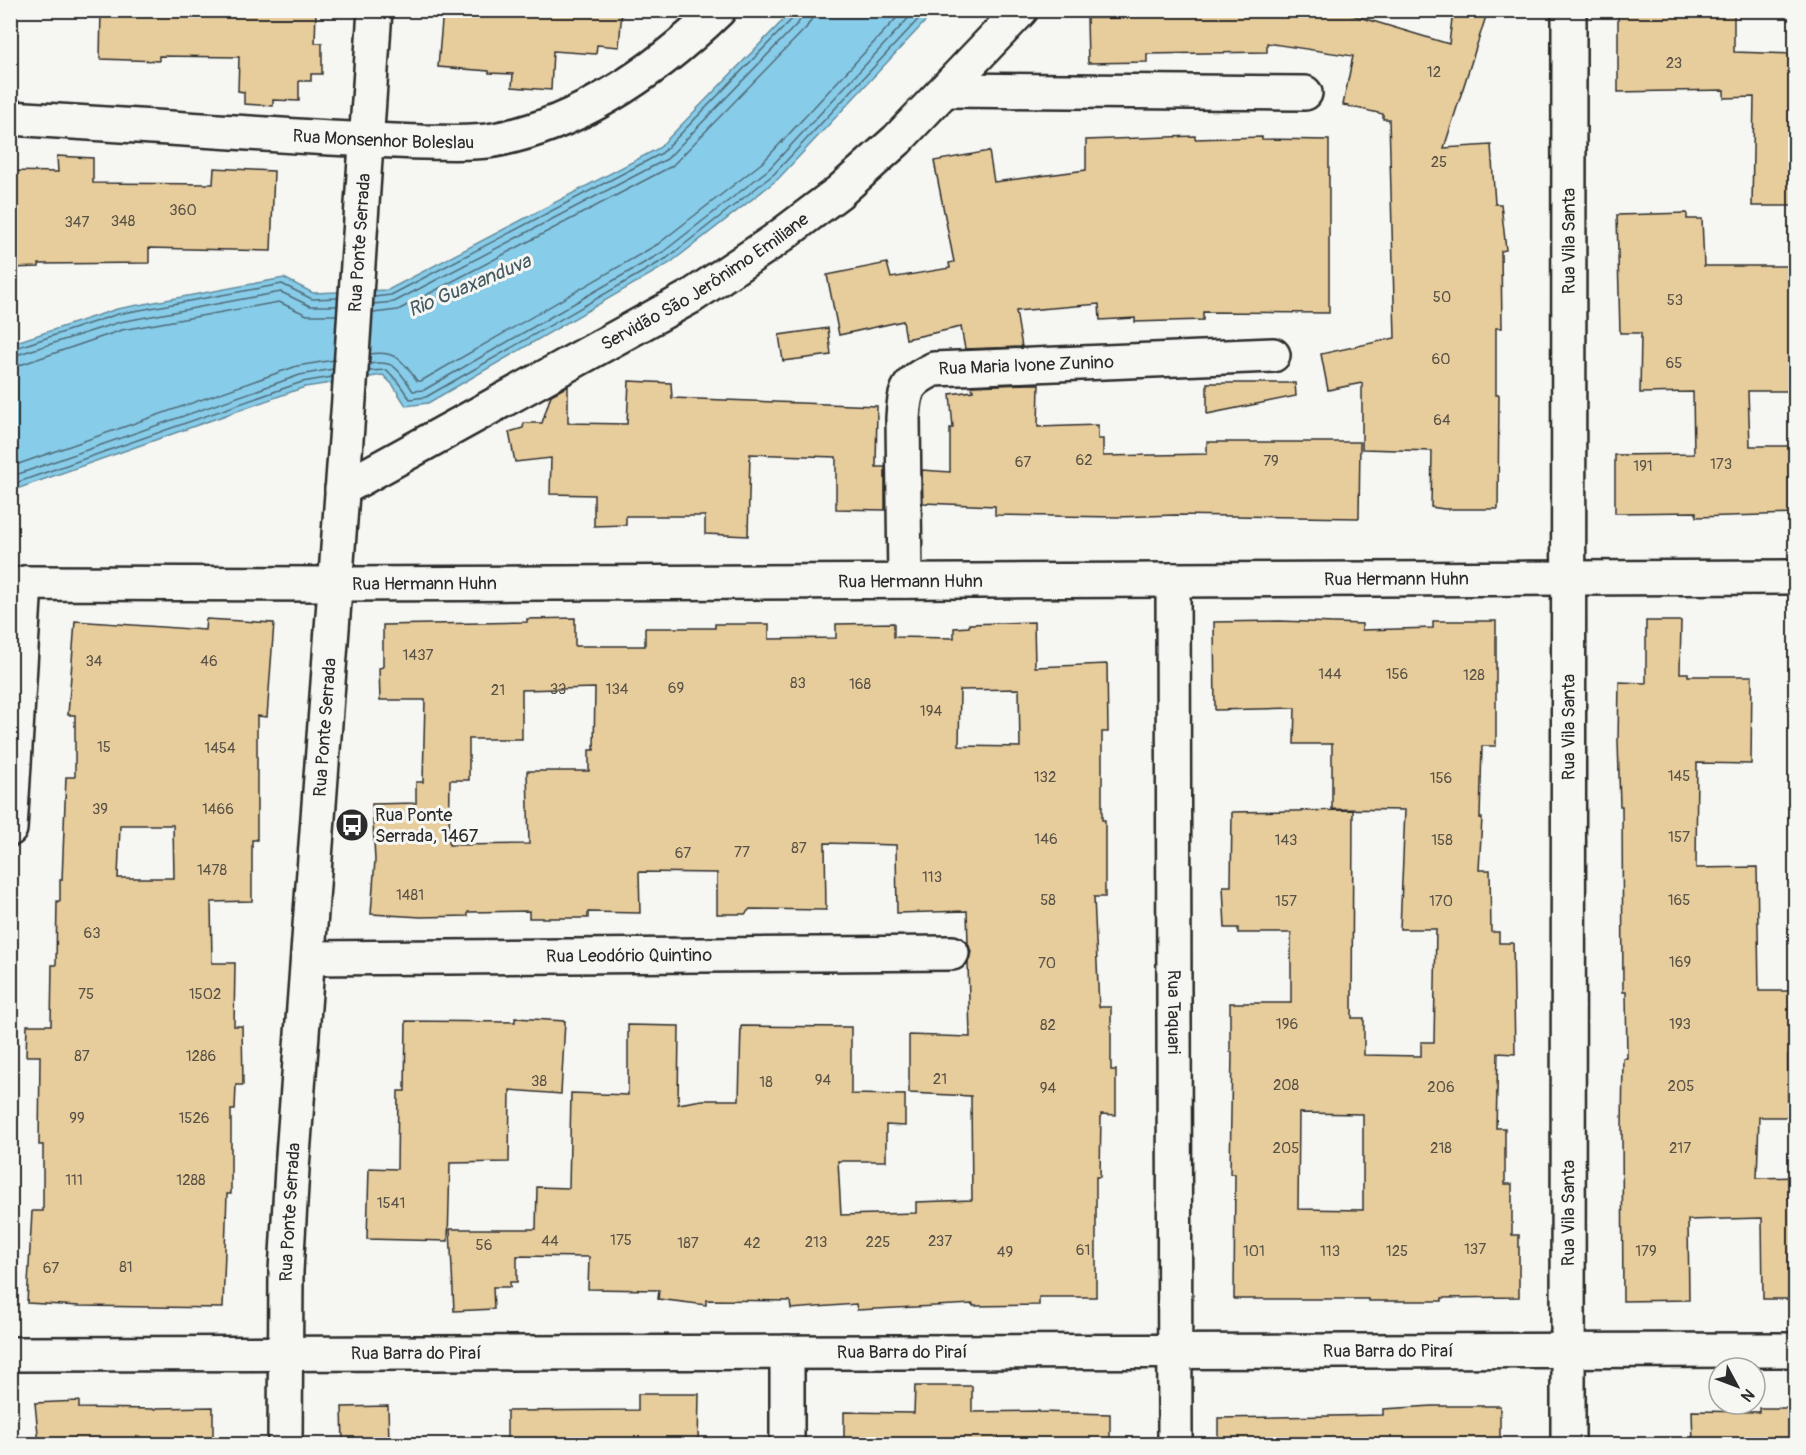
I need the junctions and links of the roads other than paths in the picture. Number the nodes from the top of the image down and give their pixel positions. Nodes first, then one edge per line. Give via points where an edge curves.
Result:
1 (375, 10) edge
2 (718, 10) edge
3 (1020, 10) edge
4 (1569, 10) edge
5 (693, 23) edge
6 (946, 90) junction
7 (1305, 93) dead end
8 (10, 118) edge
9 (366, 140) junction
10 (1273, 355) dead end
11 (342, 489) junction
12 (1796, 577) edge
13 (1567, 578) junction
14 (1173, 580) junction
15 (905, 581) junction
16 (335, 584) junction
17 (18, 586) edge
18 (10, 829) edge
19 (952, 953) dead end
20 (308, 958) junction
21 (1568, 1350) junction
22 (1796, 1350) edge
23 (1174, 1351) junction
24 (787, 1352) junction
25 (285, 1353) junction
26 (10, 1354) edge
27 (285, 1444) edge
28 (787, 1444) edge
29 (1174, 1444) edge
30 (1568, 1444) edge

1 - 9 street, Rua Ponte Serrada
2 - 5 street, Rua Monsenhor Boleslau
3 - 6 street, Servidão São Jerônimo Emiliane
4 - 13 street, Rua Vila Santa
5 - 9 street, Rua Monsenhor Boleslau via 613,93 534,129 494,140 455,143
6 - 7 street
6 - 11 street, Servidão São Jerônimo Emiliane via 839,192 701,290
8 - 9 street, Rua Monsenhor Boleslau
9 - 11 street, Rua Ponte Serrada
10 - 15 street, Rua Maria Ivone Zunino via 933,369 918,376 905,392 903,418
11 - 16 street, Rua Ponte Serrada
12 - 13 street, Rua Hermann Huhn
13 - 14 street, Rua Hermann Huhn
13 - 21 street, Rua Vila Santa
14 - 15 street, Rua Hermann Huhn
14 - 23 street, Rua Taquari
15 - 16 street, Rua Hermann Huhn
16 - 17 street, Rua Hermann Huhn
16 - 20 street, Rua Ponte Serrada
17 - 18 street
19 - 20 street, Rua Leodório Quintino
20 - 25 street, Rua Ponte Serrada via 286,1271
21 - 22 street, Rua Barra do Piraí
21 - 23 street, Rua Barra do Piraí
21 - 30 street, Rua Vila Santa
23 - 24 street, Rua Barra do Piraí
23 - 29 street, Rua Taquari
24 - 25 street, Rua Barra do Piraí
24 - 28 street
25 - 26 street, Rua Barra do Piraí
25 - 27 street, Rua Ponte Serrada

